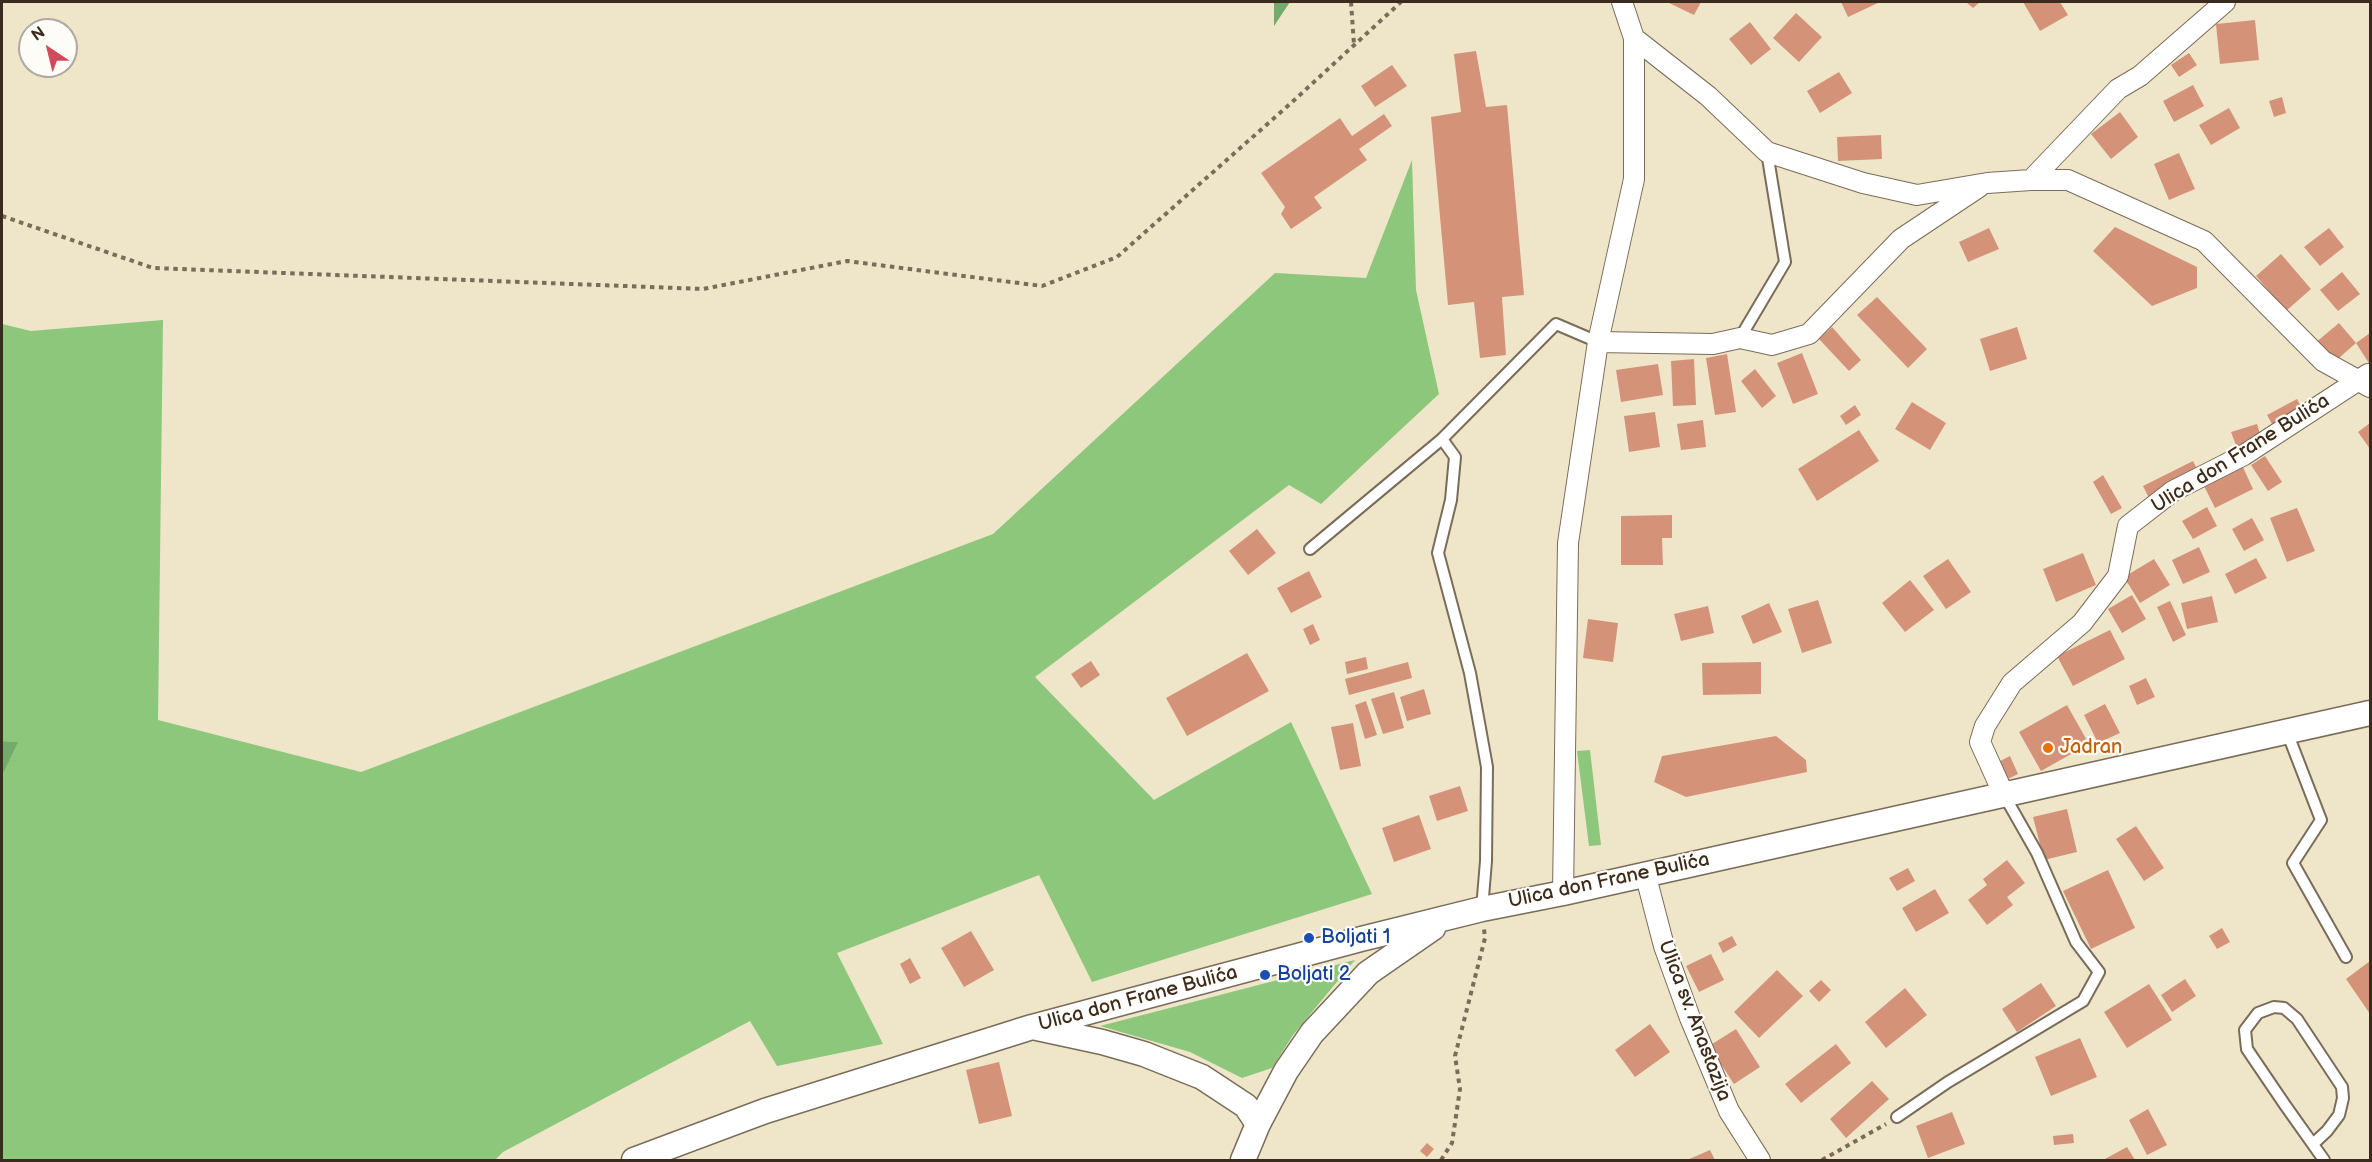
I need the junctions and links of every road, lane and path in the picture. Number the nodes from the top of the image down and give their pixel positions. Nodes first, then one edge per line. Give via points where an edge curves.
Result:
1 (1351, 2) edge
2 (1401, 2) edge
3 (1622, 2) edge
4 (2225, 2) edge
5 (1634, 38) junction
6 (1354, 45) junction
7 (1767, 153) junction
8 (2031, 180) junction
9 (1986, 183) junction
10 (2, 216) edge
11 (1740, 338) junction
12 (1598, 342) junction
13 (2367, 380) edge
14 (1442, 439) junction
15 (1310, 549) dead end
16 (2370, 713) edge
17 (2287, 732) junction
18 (2004, 795) junction
19 (1645, 873) junction
20 (1563, 893) junction
21 (1482, 909) junction
22 (1454, 917) junction
23 (2346, 957) dead end
24 (1032, 1027) junction
25 (1897, 1117) joint
26 (1258, 1124) junction
27 (2313, 1144) junction
28 (633, 1161) edge
29 (1243, 1161) edge
30 (1441, 1161) edge
31 (1760, 1161) edge
32 (1822, 1161) edge
33 (2324, 1161) edge

1 - 6 path
2 - 6 path
3 - 5 street
4 - 8 street via 2140,76 2118,89
5 - 7 street via 1708,96
5 - 12 street via 1634,179
6 - 10 path via 1117,257 1042,286 847,261 703,289 153,268
7 - 9 street via 1863,183 1917,195
7 - 11 lane via 1785,262
8 - 9 street
8 - 13 street via 2068,180 2204,241 2323,361
9 - 11 street via 1900,239 1809,334 1772,345
11 - 12 street via 1713,344
12 - 14 lane via 1556,324
12 - 20 street via 1568,543
13 - 18 street, Ulica don Frane Bulića via 2244,455 2173,491 2128,526 2118,576 2082,622 2012,683 1985,726 1980,742
14 - 15 lane
14 - 21 lane via 1455,457 1451,500 1438,553 1470,673 1487,767
16 - 17 street, Ulica don Frane Bulića
17 - 18 street, Ulica don Frane Bulića
17 - 23 lane via 2321,820 2293,863
18 - 19 street, Ulica don Frane Bulića
18 - 25 lane via 2037,853 2076,942 2099,972 2084,1001
19 - 20 street, Ulica don Frane Bulića
19 - 31 street, Ulica sv. Anastazija via 1664,946 1690,1018 1729,1111
20 - 21 street, Ulica don Frane Bulića
21 - 22 street, Ulica don Frane Bulića
21 - 30 path via 1485,938 1455,1056 1460,1089 1452,1143
22 - 24 street, Ulica don Frane Bulića
22 - 26 street via 1392,955 1340,1002 1286,1071
24 - 26 street via 1102,1042 1184,1069 1233,1096 1246,1106
24 - 28 street, Ulica don Frane Bulića via 765,1112
25 - 32 path
26 - 29 street
27 - 27 lane via 2247,1048 2245,1030 2258,1013 2274,1007 2284,1008 2297,1019 2342,1087 2338,1115
27 - 33 lane

